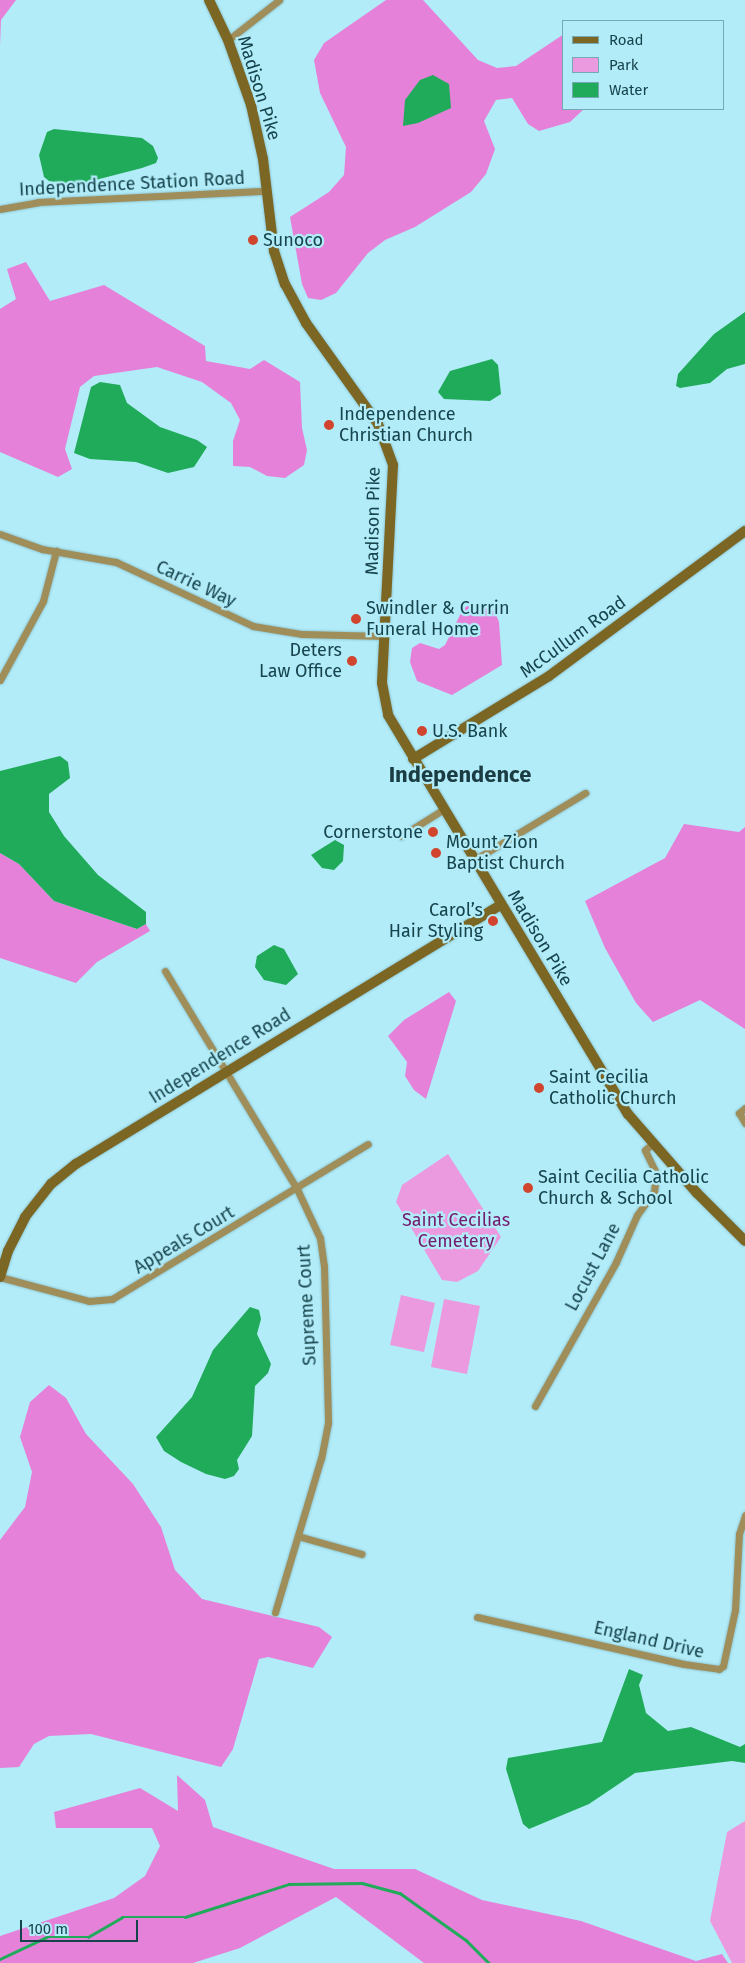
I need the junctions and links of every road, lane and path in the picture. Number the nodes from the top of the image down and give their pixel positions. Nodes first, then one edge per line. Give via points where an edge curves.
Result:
1 (209, 0) edge
2 (279, 0) edge
3 (228, 40) junction
4 (266, 191) junction
5 (0, 209) edge
6 (745, 531) edge
7 (0, 534) edge
8 (56, 551) junction
9 (385, 636) junction
10 (0, 680) edge
11 (413, 758) junction
12 (585, 793) dead end
13 (444, 809) junction
14 (401, 836) dead end
15 (474, 860) junction
16 (501, 906) junction
17 (165, 972) dead end
18 (225, 1072) junction
19 (745, 1108) edge
20 (745, 1123) edge
21 (368, 1144) dead end
22 (652, 1144) junction
23 (297, 1189) junction
24 (745, 1242) edge
25 (0, 1277) edge
26 (535, 1406) dead end
27 (745, 1515) edge
28 (298, 1536) junction
29 (362, 1554) dead end
30 (275, 1612) dead end
31 (477, 1617) dead end

1 - 3 main road, Madison Pike
2 - 3 street
3 - 4 main road, Madison Pike via 258,132
4 - 5 street, Independence Station Road via 38,202
4 - 9 main road, Madison Pike via 274,251 284,284 306,323 378,424 393,465
6 - 11 main road, McCullum Road via 549,676
7 - 8 street, Carrie Way
8 - 9 street, Carrie Way via 116,562 253,626 302,634
8 - 10 street via 43,602
9 - 11 main road, Madison Pike via 383,701 394,728
11 - 13 main road, Madison Pike
12 - 15 street
13 - 14 street
13 - 15 main road, Madison Pike
15 - 16 main road, Madison Pike
16 - 18 main road, Independence Road
16 - 22 main road, Madison Pike via 611,1089
17 - 18 street, Supreme Court
18 - 23 street, Supreme Court
18 - 25 main road, Independence Road via 76,1164 51,1184 25,1217 8,1251
19 - 20 street via 739,1114
21 - 23 street, Appeals Court
22 - 24 main road, Madison Pike
22 - 26 street, Locust Lane via 645,1150 656,1173 654,1192 637,1215 616,1262
23 - 25 street, Appeals Court via 112,1298 90,1300
23 - 28 street, Supreme Court via 314,1222 324,1266 328,1424
27 - 31 street, England Drive via 739,1534 735,1610 723,1666 719,1669
28 - 29 street
28 - 30 street, Supreme Court

